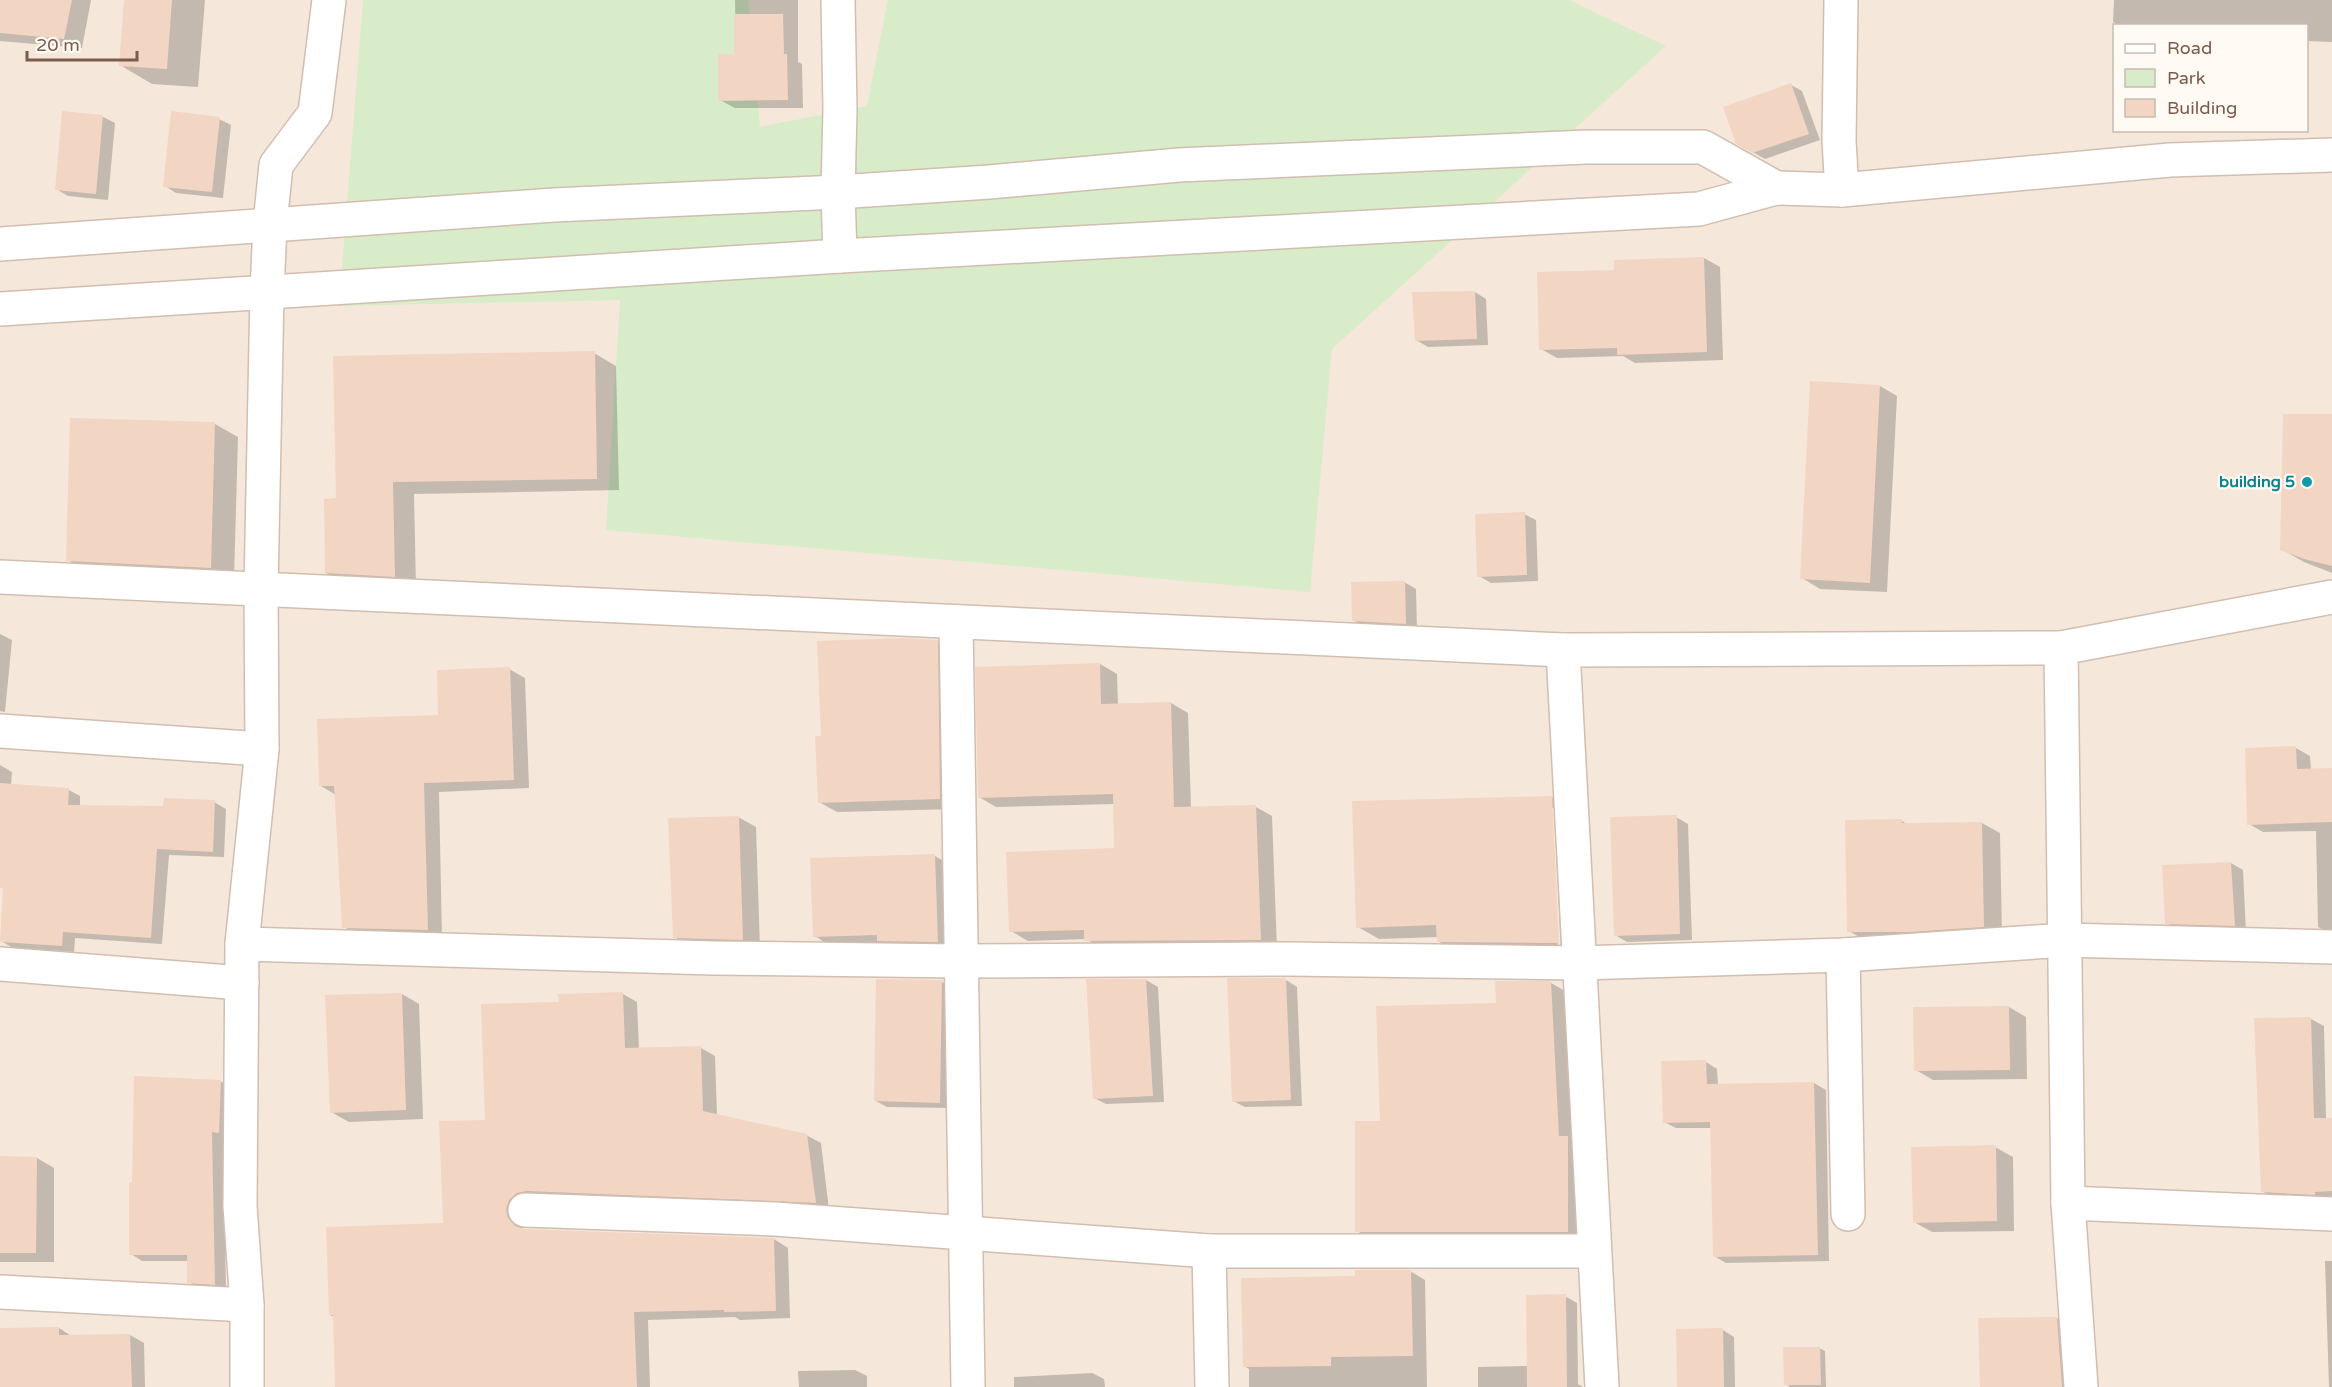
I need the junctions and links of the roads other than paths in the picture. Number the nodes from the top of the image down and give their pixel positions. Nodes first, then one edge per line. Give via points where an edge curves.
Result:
1 (328, 0) edge
2 (838, 0) edge
3 (1841, 0) edge
4 (2332, 155) edge
5 (1776, 188) junction
6 (1842, 190) junction
7 (838, 192) junction
8 (270, 225) junction
9 (0, 244) edge
10 (840, 256) junction
11 (267, 292) junction
12 (0, 309) edge
13 (0, 577) edge
14 (261, 589) junction
15 (2332, 597) edge
16 (956, 622) junction
17 (2061, 648) junction
18 (1563, 650) junction
19 (0, 731) edge
20 (262, 749) junction
21 (2065, 940) junction
22 (242, 944) junction
23 (2332, 947) edge
24 (1843, 955) junction
25 (960, 962) junction
26 (1578, 963) junction
27 (0, 964) edge
28 (242, 982) junction
29 (2068, 1203) junction
30 (525, 1210) dead end
31 (1848, 1214) dead end
32 (2332, 1214) edge
33 (966, 1232) junction
34 (1209, 1251) junction
35 (1593, 1251) junction
36 (0, 1292) edge
37 (247, 1305) junction
38 (247, 1387) edge
39 (968, 1387) edge
40 (1212, 1387) edge
41 (1602, 1387) edge
42 (2081, 1387) edge

1 - 8 street via 315,113 276,165
2 - 7 street
3 - 6 street
4 - 6 street via 2170,160
5 - 6 street
5 - 7 street via 1703,147 1586,147 1179,165
5 - 10 street via 1699,209
7 - 8 street via 554,205
7 - 10 street
8 - 9 street
8 - 11 street
10 - 11 street
11 - 12 street
11 - 14 street
13 - 14 street
14 - 16 street
14 - 20 street
15 - 17 street
16 - 18 street
16 - 25 street
17 - 18 street
17 - 21 street
18 - 26 street
19 - 20 street
20 - 22 street
21 - 23 street
21 - 24 street
21 - 29 street
22 - 25 street
22 - 28 street
24 - 26 street
24 - 31 street
25 - 26 street
25 - 33 street
26 - 35 street
27 - 28 street
28 - 37 street via 240,1206
29 - 32 street
29 - 42 street
30 - 33 street via 775,1219
33 - 34 street
33 - 39 street
34 - 35 street
34 - 40 street
35 - 41 street
36 - 37 street
37 - 38 street

